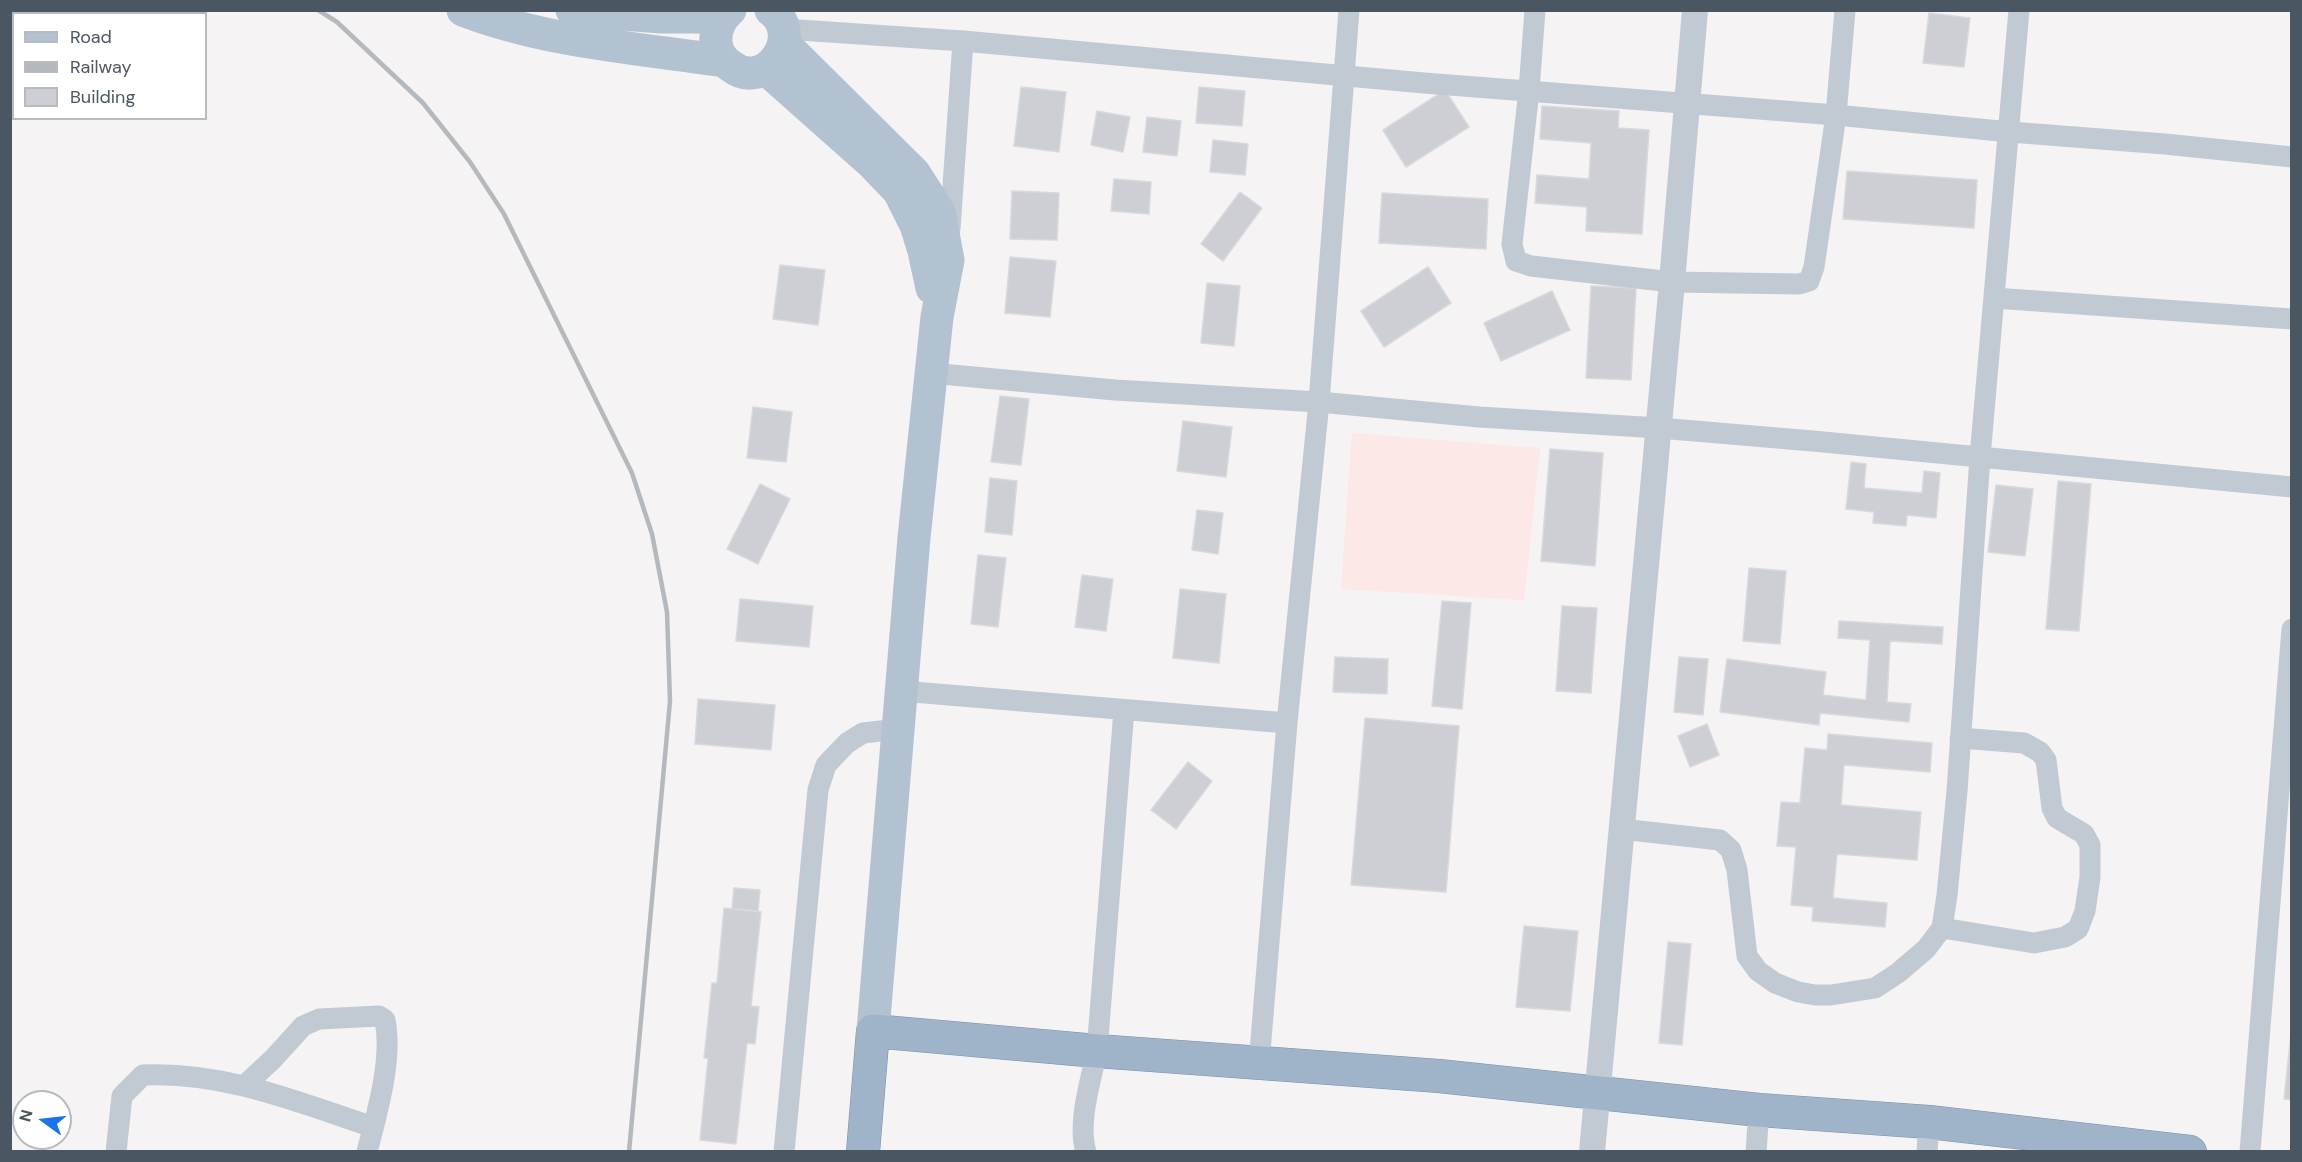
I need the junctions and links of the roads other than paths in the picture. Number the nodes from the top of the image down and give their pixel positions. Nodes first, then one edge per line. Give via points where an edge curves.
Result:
1 (464, 10) edge
2 (572, 10) edge
3 (1349, 10) edge
4 (1535, 10) edge
5 (1695, 10) edge
6 (1845, 10) edge
7 (2019, 10) edge
8 (726, 14) edge
9 (777, 30) edge
10 (963, 41) junction
11 (723, 61) junction
12 (1344, 75) junction
13 (1529, 90) junction
14 (1687, 102) junction
15 (1836, 115) junction
16 (2010, 132) junction
17 (2292, 157) edge
18 (907, 182) junction
19 (948, 260) junction
20 (1672, 282) junction
21 (1994, 297) junction
22 (937, 317) junction
23 (2292, 319) edge
24 (930, 374) junction
25 (1319, 402) junction
26 (1659, 428) junction
27 (1980, 457) junction
28 (2292, 487) edge
29 (2292, 629) edge
30 (901, 691) junction
31 (1124, 710) junction
32 (1287, 723) junction
33 (898, 729) junction
34 (1960, 738) junction
35 (2285, 815) edge
36 (1621, 829) junction
37 (1942, 928) junction
38 (873, 1031) junction
39 (1097, 1052) junction
40 (1259, 1064) junction
41 (245, 1085) junction
42 (1597, 1094) junction
43 (1759, 1110) junction
44 (373, 1127) junction
45 (1928, 1137) edge
46 (116, 1152) edge
47 (368, 1152) edge
48 (784, 1152) edge
49 (863, 1152) edge
50 (1086, 1152) edge
51 (1592, 1152) edge
52 (1756, 1152) edge
53 (2190, 1152) edge
54 (2250, 1152) edge

1 - 11 main road via 529,30
2 - 8 main road via 661,17
3 - 12 street
4 - 13 street
5 - 14 street
6 - 15 street
7 - 16 street
8 - 11 main road via 716,31 716,47
9 - 10 street
9 - 11 main road via 751,73 736,70
9 - 18 main road via 873,164
10 - 12 street
10 - 19 street
12 - 13 street
12 - 25 street
13 - 14 street
13 - 20 street via 1512,244 1516,261
14 - 15 street
14 - 20 street
15 - 16 street
15 - 20 street via 1809,281
16 - 17 street
16 - 21 street
18 - 19 main road via 939,212
18 - 22 main road
19 - 22 main road
20 - 26 street
21 - 23 street
21 - 27 street
22 - 24 main road
24 - 25 street
24 - 30 main road
25 - 26 street
25 - 32 street
26 - 27 street
26 - 36 street
27 - 28 street
27 - 34 street
29 - 35 street
30 - 31 street
30 - 33 main road
31 - 32 street
31 - 39 street
32 - 40 street
33 - 38 main road
33 - 48 street via 863,733 847,743 826,765 818,790
34 - 37 street
34 - 37 street via 2024,743 2040,752 2046,760 2052,808 2057,818 2084,834 2090,845 2090,877 2078,929 2065,937 2034,943
35 - 54 street
36 - 37 street via 1702,837 1726,845 1737,870 1748,956 1758,971 1798,992 1831,995 1875,988 1926,949
36 - 42 street
38 - 39 highway
38 - 49 highway
39 - 40 highway
39 - 50 street via 1086,1102
40 - 42 highway via 1439,1076
41 - 44 street
41 - 44 street via 303,1026 319,1019 379,1016 387,1028 386,1053 381,1100
41 - 46 street via 170,1074 143,1075 122,1096
42 - 43 highway
42 - 51 street
43 - 45 highway
43 - 52 street
44 - 47 street
45 - 53 highway

